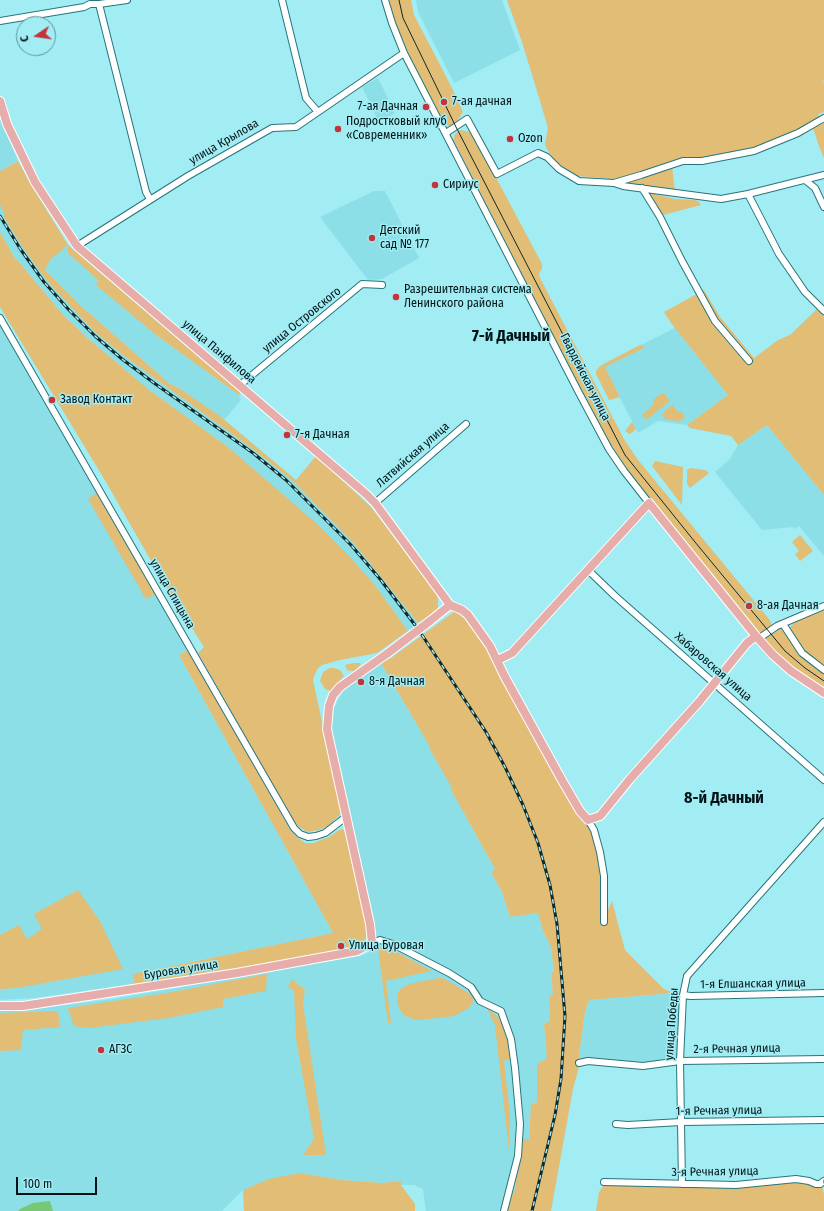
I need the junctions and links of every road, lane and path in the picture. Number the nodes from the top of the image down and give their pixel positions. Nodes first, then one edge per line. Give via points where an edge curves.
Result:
1 (127, 0) edge
2 (282, 0) edge
3 (385, 0) edge
4 (99, 4) junction
5 (0, 21) edge
6 (404, 53) junction
7 (0, 101) edge
8 (318, 112) junction
9 (824, 118) edge
10 (446, 133) junction
11 (824, 175) edge
12 (806, 180) junction
13 (614, 183) junction
14 (642, 188) junction
15 (748, 194) junction
16 (150, 199) junction
17 (824, 207) edge
18 (77, 246) junction
19 (382, 285) dead end
20 (824, 311) edge
21 (0, 318) edge
22 (748, 361) dead end
23 (240, 385) junction
24 (466, 424) dead end
25 (375, 503) junction
26 (649, 503) junction
27 (588, 570) junction
28 (450, 604) junction
29 (824, 606) edge
30 (784, 624) junction
31 (757, 638) junction
32 (498, 660) junction
33 (824, 670) edge
34 (715, 683) junction
35 (824, 693) edge
36 (824, 780) edge
37 (346, 817) junction
38 (588, 820) junction
39 (824, 822) edge
40 (604, 922) dead end
41 (372, 943) junction
42 (824, 993) edge
43 (683, 995) junction
44 (0, 1006) edge
45 (824, 1059) edge
46 (680, 1061) junction
47 (579, 1063) dead end
48 (824, 1120) edge
49 (681, 1122) junction
50 (616, 1124) dead end
51 (824, 1181) edge
52 (604, 1182) dead end
53 (682, 1184) junction
54 (504, 1211) edge

1 - 4 street
2 - 8 street via 306,98
3 - 6 street, Гвардейская улица
4 - 5 street
4 - 16 street via 146,192
6 - 8 street, улица Крылова
6 - 10 street, Гвардейская улица
7 - 18 main road, улица Панфилова via 35,182
8 - 16 street, улица Крылова via 296,127 272,128
9 - 13 street via 798,134 754,151 702,161 683,161
10 - 13 street via 467,119 497,174 538,153 579,181
10 - 26 street, Гвардейская улица via 606,443
11 - 12 street
12 - 15 street
12 - 17 street via 815,188
13 - 14 street
14 - 15 street via 721,199
14 - 22 street via 715,321
15 - 20 street via 779,254 805,292
16 - 18 street, улица Крылова
18 - 23 main road, улица Панфилова
19 - 23 street, улица Островского via 362,284
21 - 37 street, улица Спицына via 294,828 308,837 316,836 325,833
23 - 25 main road, улица Панфилова
24 - 25 street, Латвийская улица
25 - 28 main road, улица Панфилова
26 - 27 main road
26 - 31 main road, Гвардейская улица
27 - 32 main road via 512,653
27 - 34 street, Хабаровская улица
28 - 32 main road via 468,615
28 - 37 main road, bridge via 340,687 333,695 329,706 327,729
29 - 30 street
30 - 31 street
30 - 33 street via 802,653
31 - 34 main road via 747,643
31 - 35 main road, Гвардейская улица via 791,672
32 - 38 main road via 505,678 563,782
34 - 36 street, Хабаровская улица
34 - 38 main road via 600,816
37 - 41 main road
38 - 40 street via 594,830 604,876
39 - 43 street, улица Победы via 687,976
41 - 44 main road, Буровая улица via 342,954 207,978 23,1006
41 - 54 street via 380,940 393,944 449,973 470,987 480,1001 501,1011 511,1039 520,1124 518,1156
42 - 43 street, 1-я Елшанская улица
43 - 46 street, улица Победы
45 - 46 street, 2-я Речная улица
46 - 47 street, 2-я Речная улица via 643,1066 588,1061
46 - 49 street, улица Победы
48 - 49 street, 1-я Речная улица
49 - 50 street, 1-я Речная улица
49 - 53 street, улица Победы
51 - 53 street, 3-я Речная улица via 820,1184 796,1179 736,1185
52 - 53 street, 3-я Речная улица

